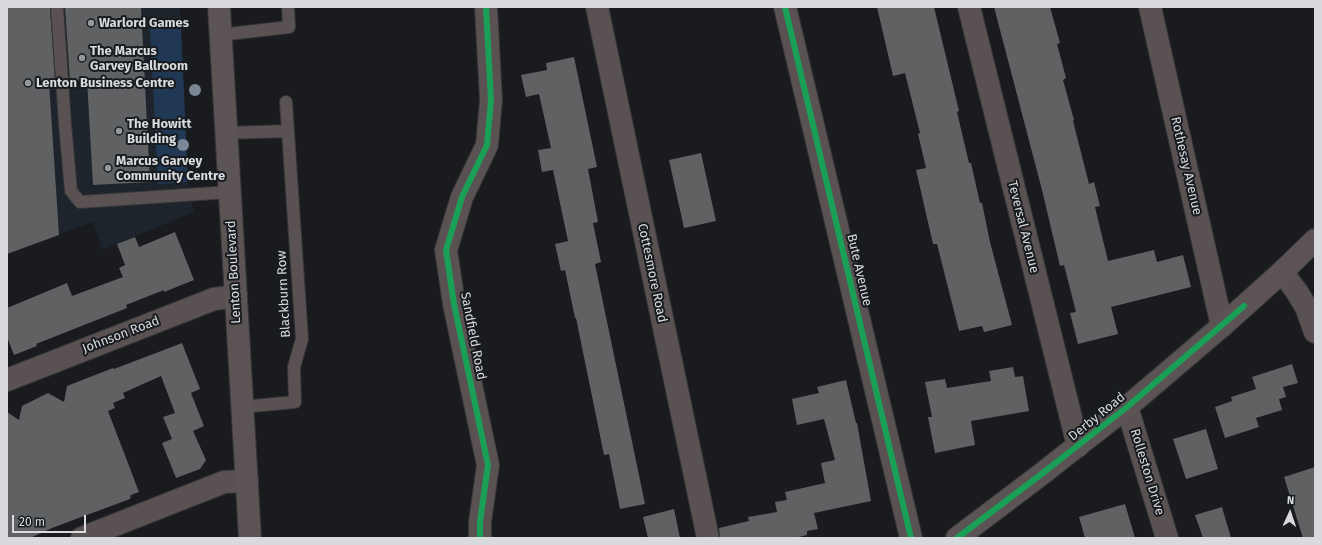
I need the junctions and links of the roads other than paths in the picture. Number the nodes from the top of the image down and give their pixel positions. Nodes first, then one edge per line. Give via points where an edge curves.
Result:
1 (57, 7) edge
2 (219, 7) edge
3 (288, 7) edge
4 (486, 7) edge
5 (597, 7) edge
6 (785, 7) edge
7 (969, 7) edge
8 (1150, 7) edge
9 (220, 35) junction
10 (286, 102) dead end
11 (288, 131) junction
12 (226, 133) junction
13 (230, 192) junction
14 (1315, 240) edge
15 (1282, 272) junction
16 (236, 296) junction
17 (1222, 326) junction
18 (1315, 332) edge
19 (7, 380) edge
20 (242, 407) junction
21 (1127, 407) junction
22 (1078, 446) junction
23 (247, 481) junction
24 (909, 530) edge
25 (963, 536) edge
26 (82, 538) edge
27 (250, 538) edge
28 (480, 538) edge
29 (708, 538) edge
30 (1167, 538) edge

1 - 13 lane via 71,191 80,202
2 - 9 main road, Lenton Boulevard
3 - 9 lane via 289,28
4 - 28 street, Sandfield Road via 491,100 486,145 462,197 446,250 454,304 488,465
5 - 29 street, Cottesmore Road
6 - 24 street, Bute Avenue
7 - 22 street, Teversal Avenue
8 - 17 street, Rothesay Avenue
9 - 12 main road, Lenton Boulevard
10 - 11 lane, Blackburn Row
11 - 12 lane
11 - 20 lane, Blackburn Row via 302,338 294,366 294,402
12 - 13 main road, Lenton Boulevard
13 - 16 main road, Lenton Boulevard
14 - 15 main road, Derby Road
15 - 17 main road, Derby Road
15 - 18 street via 1306,307
16 - 19 street, Johnson Road via 214,299
16 - 20 main road, Lenton Boulevard
17 - 21 main road, Derby Road
20 - 23 main road, Lenton Boulevard
21 - 22 main road, Derby Road
21 - 30 street, Rolleston Drive
22 - 25 main road, Derby Road
23 - 26 street via 224,482
23 - 27 main road, Lenton Boulevard

